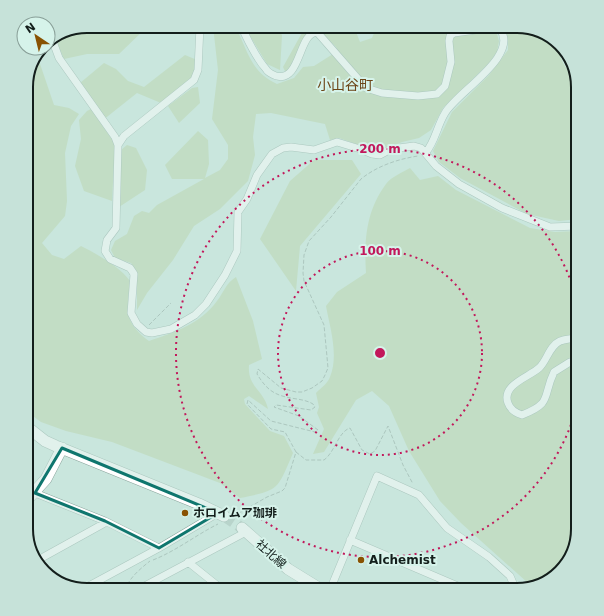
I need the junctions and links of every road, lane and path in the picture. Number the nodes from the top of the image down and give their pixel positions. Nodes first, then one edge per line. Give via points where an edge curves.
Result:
1 (200, 33) edge
2 (245, 33) edge
3 (315, 33) edge
4 (318, 33) edge
5 (461, 33) edge
6 (502, 33) edge
7 (56, 50) edge
8 (118, 145) junction
9 (426, 152) junction
10 (571, 226) edge
11 (172, 303) dead end
12 (143, 331) junction
13 (571, 339) edge
14 (571, 362) edge
15 (33, 432) edge
16 (62, 448) junction
17 (296, 452) junction
18 (33, 488) edge
19 (33, 491) edge
20 (419, 495) junction
21 (223, 517) junction
22 (105, 521) junction
23 (244, 530) joint
24 (350, 540) junction
25 (159, 548) junction
26 (41, 558) edge
27 (188, 562) junction
28 (94, 583) edge
29 (127, 583) edge
30 (154, 583) edge
31 (214, 583) edge
32 (311, 583) edge
33 (333, 583) edge
34 (451, 583) edge
35 (513, 583) edge

1 - 8 street via 198,70 194,80 124,136
2 - 3 street via 266,70 274,75 284,76 290,72 309,36
4 - 5 street via 366,88 382,93 418,96 437,94 445,86 452,62 450,36
6 - 9 street via 503,48 499,58 449,108
7 - 8 street
8 - 12 street via 116,228 107,240 105,251 110,259 130,268 134,274 131,313
9 - 10 street via 436,166 459,184 502,208 550,227
9 - 12 street via 414,146 391,149 380,155 337,142 314,150 291,147 276,151 257,175 247,199 238,212 237,252 206,304 195,315 171,329 152,334
9 - 17 path via 420,156 398,160 361,178 306,247 302,273 324,325 328,368 317,386 302,392 281,388 258,369 256,374 274,394 313,404 315,407 311,410 276,405 274,407 298,416 318,430 315,432 278,424 264,416 250,400 247,402 271,429 285,432
11 - 12 path
13 - 14 street via 554,345 538,369 509,390 508,405 522,415 538,408 544,403 554,372
15 - 16 street via 45,441
16 - 18 street via 46,478
16 - 21 street
17 - 20 path via 306,460 324,460 331,454 343,432 350,428 362,450 370,454 375,451 388,426 403,465
17 - 21 path via 282,491
19 - 22 street
20 - 24 street via 377,476
20 - 35 street via 447,528 489,557 510,576
21 - 25 street
21 - 29 path via 168,554 146,564
22 - 25 street
22 - 26 street
23 - 27 street
23 - 32 street, 社北線 via 288,569
24 - 33 street
24 - 34 street
25 - 28 street
27 - 30 street
27 - 31 street

